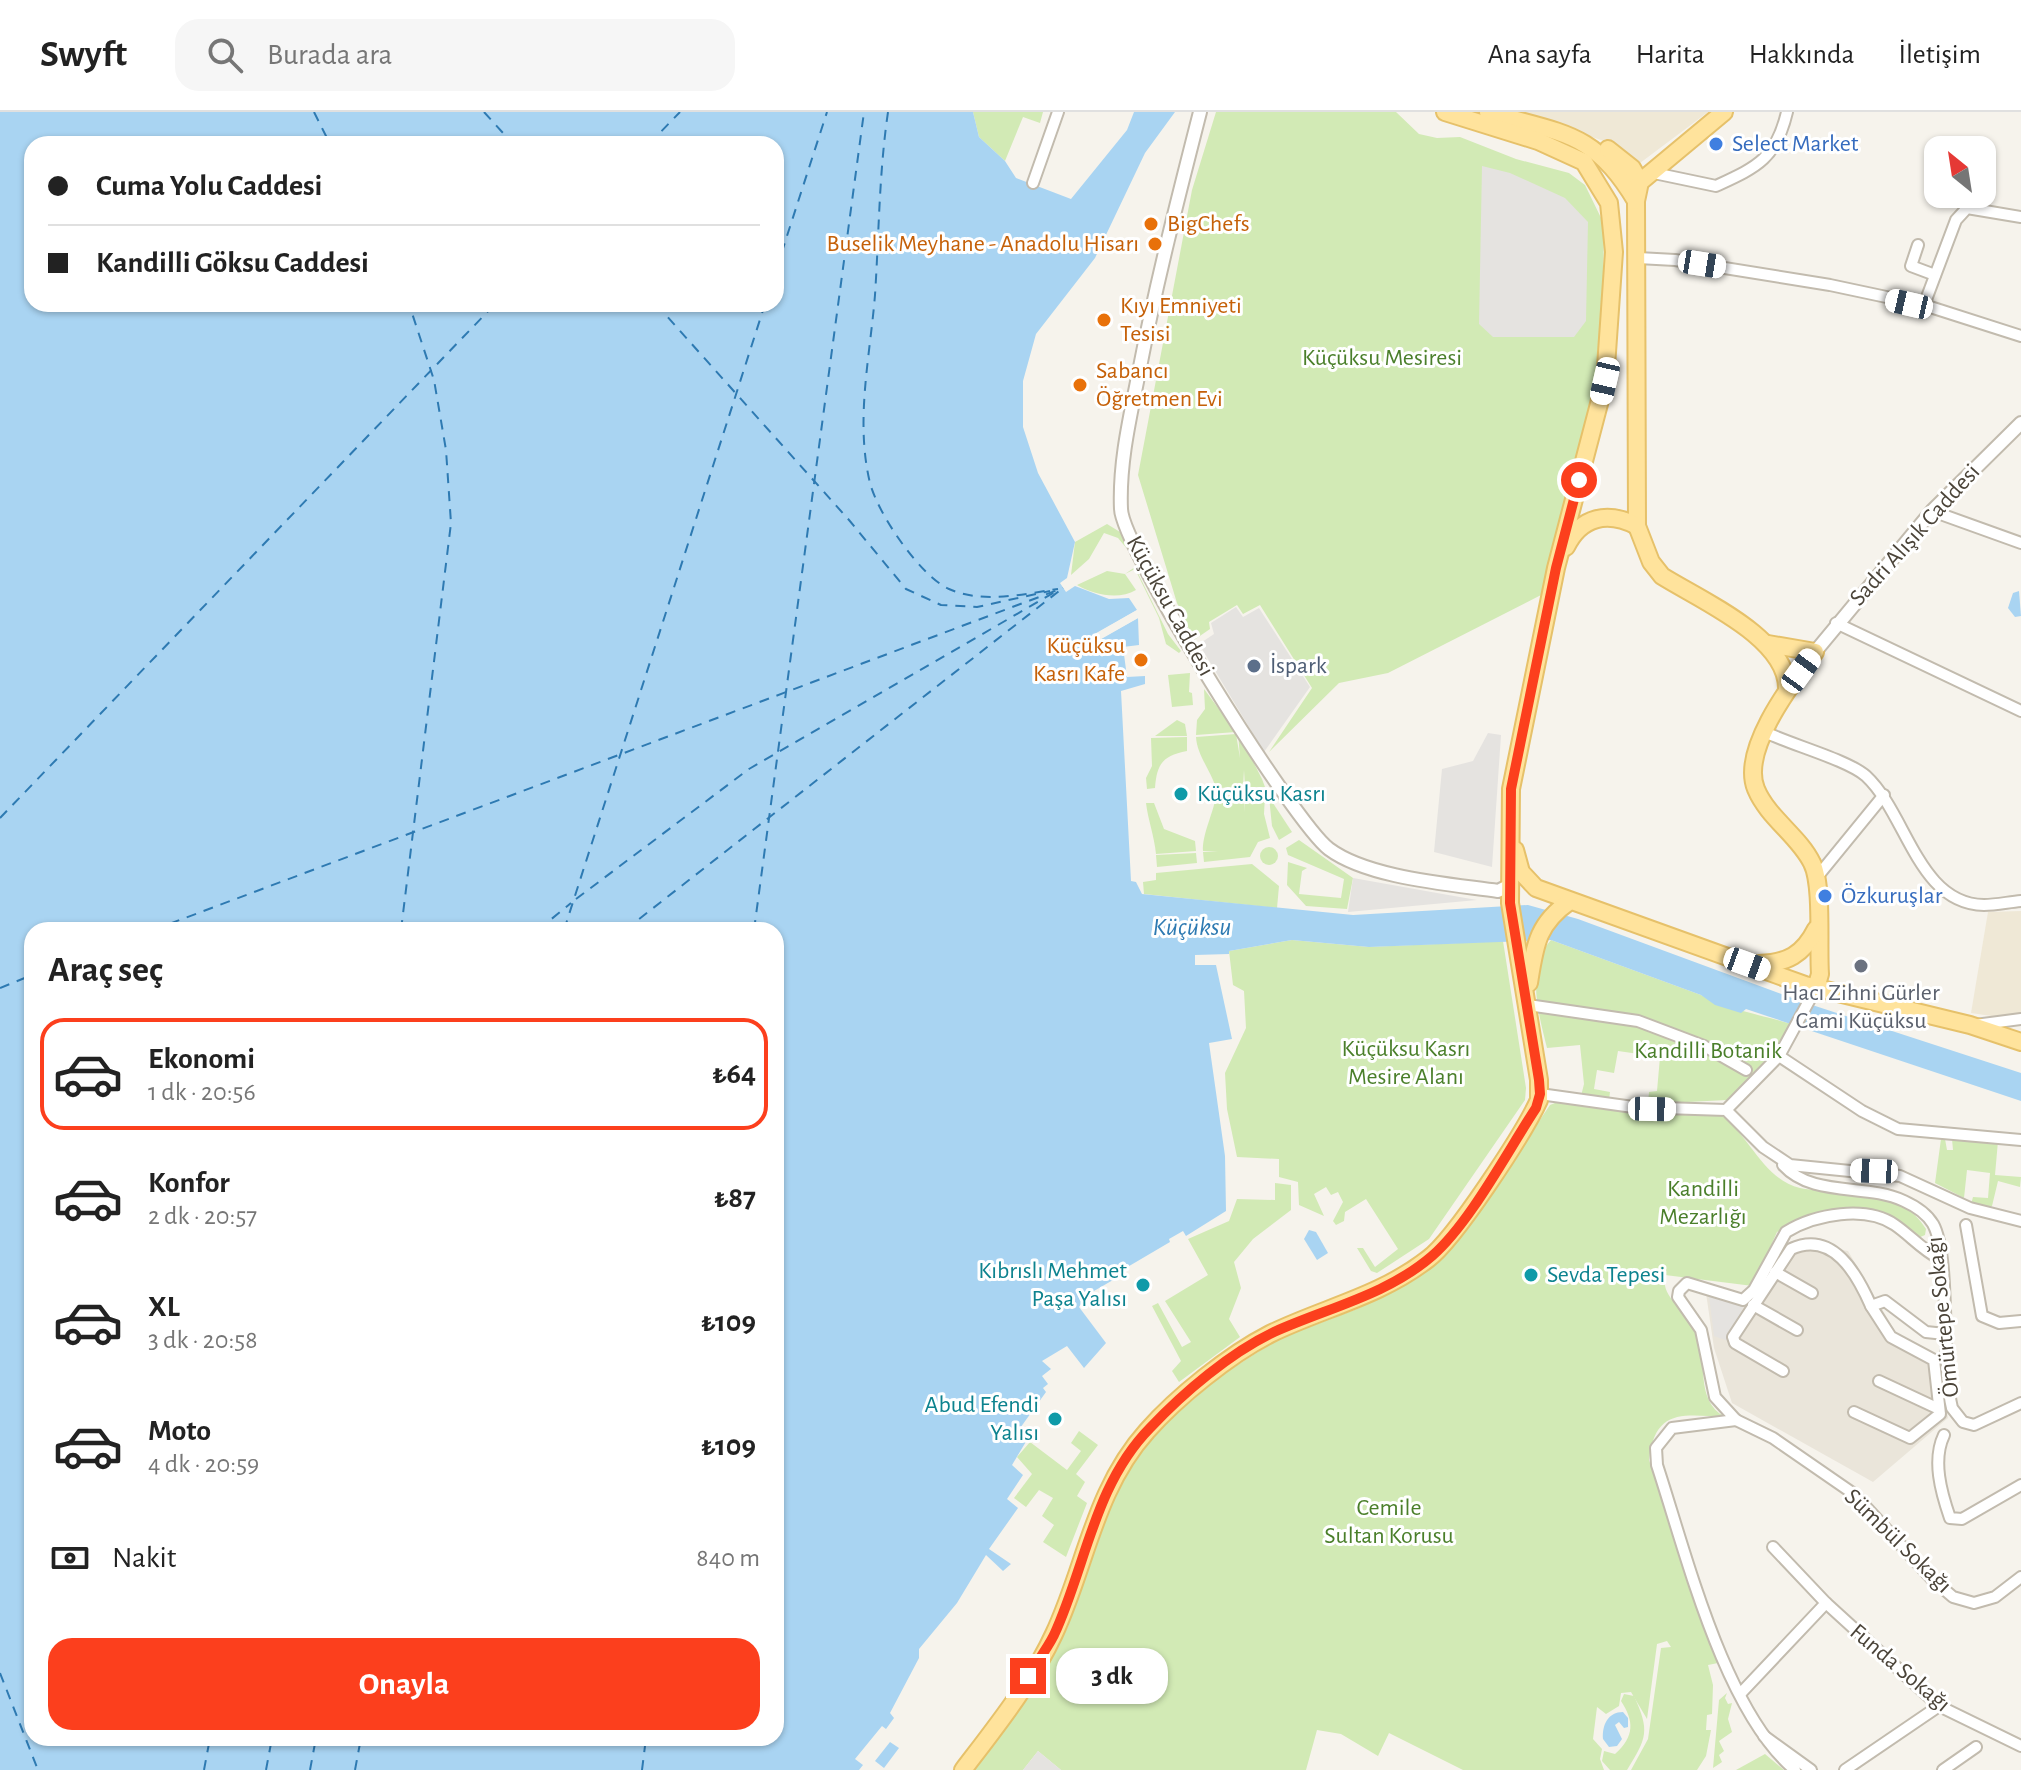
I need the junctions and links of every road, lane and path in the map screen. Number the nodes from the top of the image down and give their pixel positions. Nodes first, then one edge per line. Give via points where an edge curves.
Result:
1 (1058, 112) edge
2 (1200, 112) edge
3 (1445, 112) edge
4 (1488, 112) edge
5 (1724, 112) edge
6 (1787, 112) edge
7 (1590, 146) junction
8 (1584, 162) junction
9 (1647, 177) junction
10 (1033, 183) dead end
11 (1636, 201) junction
12 (2021, 217) edge
13 (1918, 245) dead end
14 (1638, 258) junction
15 (1935, 275) junction
16 (1924, 305) junction
17 (2021, 336) edge
18 (1605, 381) junction
19 (1634, 385) junction
20 (2021, 423) edge
21 (1932, 511) junction
22 (1637, 526) junction
23 (2021, 543) edge
24 (1556, 568) junction
25 (1836, 623) junction
26 (1768, 644) junction
27 (1815, 652) junction
28 (1787, 689) junction
29 (2021, 711) edge
30 (1765, 732) junction
31 (1884, 795) junction
32 (1510, 812) junction
33 (1817, 877) junction
34 (1504, 888) junction
35 (1570, 901) junction
36 (2021, 901) edge
37 (1817, 928) junction
38 (1747, 964) junction
39 (1815, 988) junction
40 (1527, 1001) junction
41 (2021, 1019) edge
42 (1970, 1025) junction
43 (2021, 1042) edge
44 (1779, 1056) junction
45 (1746, 1070) dead end
46 (1540, 1094) junction
47 (1726, 1110) junction
48 (2021, 1140) edge
49 (1777, 1158) junction
50 (2021, 1221) edge
51 (1966, 1225) dead end
52 (1940, 1259) junction
53 (1775, 1272) junction
54 (1812, 1293) dead end
55 (1753, 1305) junction
56 (1871, 1306) junction
57 (2021, 1321) edge
58 (1797, 1330) dead end
59 (1945, 1334) junction
60 (1783, 1371) dead end
61 (1879, 1381) dead end
62 (2021, 1403) edge
63 (1939, 1409) junction
64 (1854, 1412) dead end
65 (1736, 1420) junction
66 (1944, 1435) dead end
67 (2021, 1485) edge
68 (1773, 1547) dead end
69 (2021, 1577) edge
70 (1826, 1603) junction
71 (1741, 1693) junction
72 (1939, 1706) junction
73 (1763, 1735) junction
74 (2021, 1746) edge
75 (1976, 1747) dead end
76 (963, 1770) edge
77 (1795, 1770) edge
78 (1811, 1770) edge
79 (1845, 1770) edge
80 (1943, 1770) edge

1 - 10 street
2 - 34 street, Küçüksu Caddesi via 1153,297 1123,451 1120,513 1193,652 1307,828 1327,848 1349,861
3 - 8 main road via 1538,141
4 - 7 main road
5 - 9 main road
6 - 9 street via 1770,156 1716,186
7 - 8 main road
7 - 9 main road via 1603,145
7 - 11 main road via 1607,158
8 - 18 main road via 1609,203 1614,252
9 - 11 main road
11 - 14 main road
12 - 15 street via 1967,208 1956,220
13 - 15 street via 1911,266
14 - 16 street via 1729,268
14 - 19 main road
15 - 16 street
16 - 17 street
18 - 19 main road via 1612,387
18 - 24 main road
19 - 22 main road
20 - 21 street, Sadri Alışık Caddesi
21 - 23 street
21 - 25 street, Sadri Alışık Caddesi
22 - 24 main road via 1619,517 1585,522
22 - 26 main road via 1662,576
24 - 32 main road
25 - 27 street, Sadri Alışık Caddesi
25 - 29 street
26 - 27 main road
26 - 28 main road via 1787,672
27 - 28 main road
28 - 30 main road
30 - 31 street via 1863,773
30 - 33 main road via 1752,766 1756,789 1812,862
31 - 33 street
31 - 36 street via 1925,873 1951,896 1982,905
32 - 34 main road
32 - 35 main road via 1515,851 1527,880
33 - 37 main road
34 - 40 main road
35 - 38 main road
35 - 40 main road via 1544,923
37 - 38 main road via 1796,956 1780,963
37 - 39 main road
38 - 39 main road
39 - 42 main road via 1825,984 1838,994
39 - 44 street
40 - 45 street via 1638,1021 1704,1046
40 - 46 main road
41 - 42 street
42 - 43 main road
44 - 47 street
44 - 48 street via 1898,1129
46 - 47 street via 1615,1106
46 - 76 main road via 1536,1108 1459,1224 1430,1258 1355,1302 1281,1329 1247,1348 1143,1436 1122,1464 1092,1527 1051,1640
47 - 49 street, Ömürtepe Sokağı
49 - 50 street via 1803,1169 1900,1176 1970,1208
49 - 52 street, Ömürtepe Sokağı via 1808,1183 1879,1192 1914,1206 1934,1226
51 - 57 street via 1982,1316 1999,1323
52 - 59 street, Ömürtepe Sokağı
52 - 65 street via 1886,1220 1832,1216 1786,1232 1743,1300 1697,1283 1684,1285 1678,1297 1701,1330 1712,1390
53 - 54 street
53 - 55 street
53 - 56 street via 1791,1249 1816,1245 1841,1254
55 - 58 street
55 - 60 street via 1733,1337 1735,1343
56 - 59 street via 1885,1301 1926,1332
56 - 63 street via 1891,1337 1934,1360
59 - 62 street, Ömürtepe Sokağı via 1951,1402 1963,1422 1980,1424
61 - 63 street
63 - 64 street via 1940,1414 1910,1438
65 - 69 street, Sümbül Sokağı via 1773,1438 1854,1494 1953,1597 1974,1603 1995,1597
65 - 71 street via 1672,1428 1660,1440 1656,1456 1711,1627
66 - 67 street via 1937,1450 1950,1518 1962,1519
68 - 70 street, Funda Sokağı
70 - 71 street
70 - 72 street, Funda Sokağı
71 - 73 street
72 - 74 street, Funda Sokağı
72 - 79 street
73 - 77 street
73 - 78 street
75 - 80 street

